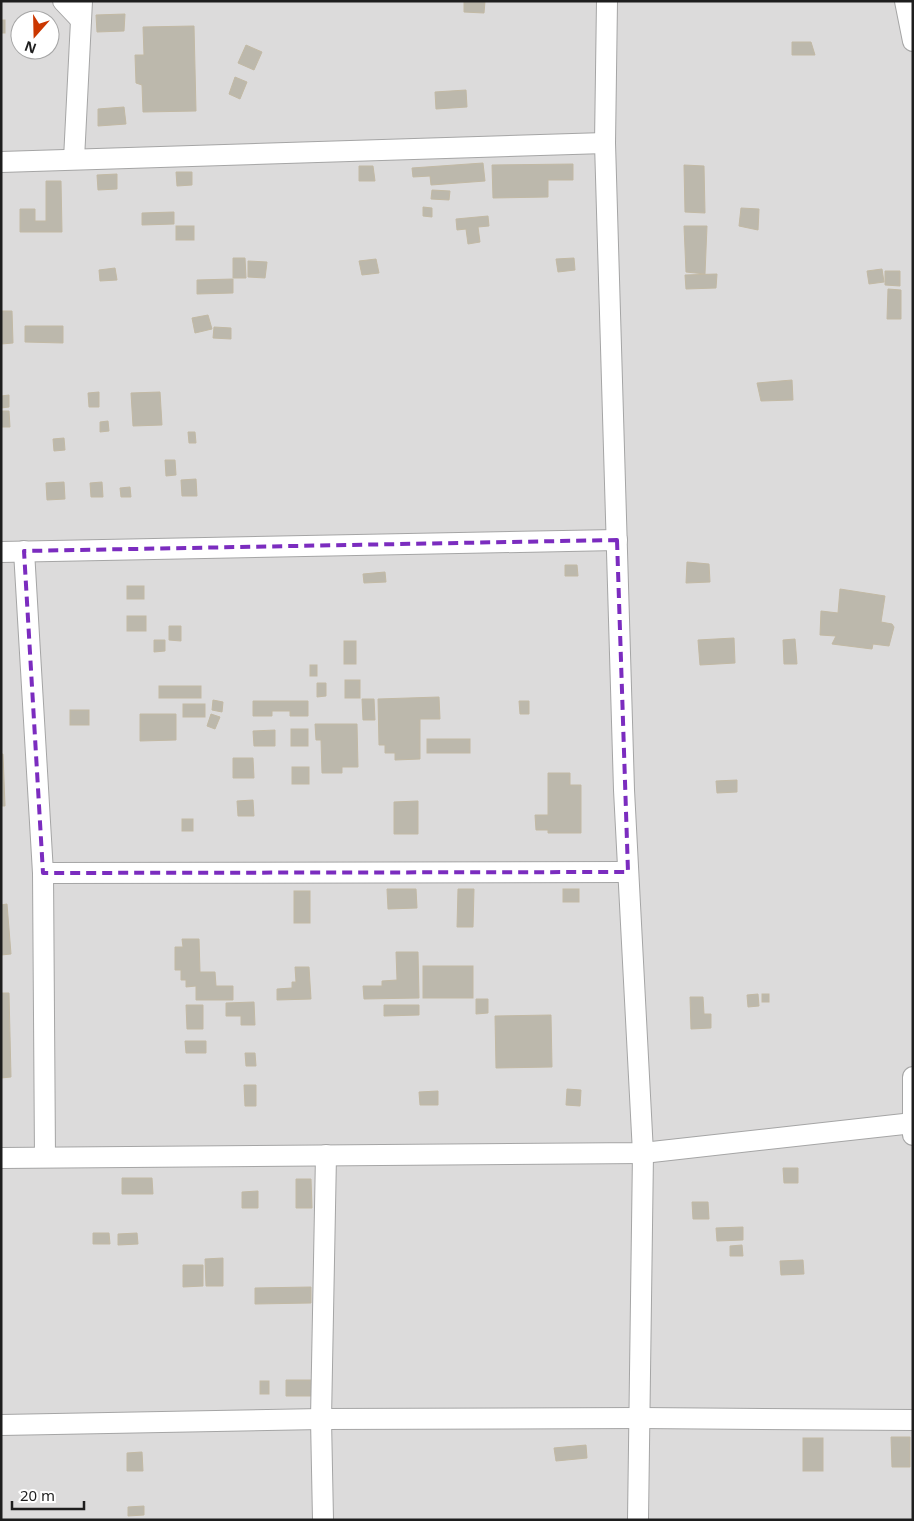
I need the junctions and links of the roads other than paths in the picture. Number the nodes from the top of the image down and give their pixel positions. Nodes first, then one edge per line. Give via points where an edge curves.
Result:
1 (63, 1) edge
2 (607, 1) edge
3 (905, 1) edge
4 (81, 10) edge
5 (913, 41) edge
6 (606, 143) junction
7 (74, 158) junction
8 (1, 162) edge
9 (617, 540) junction
10 (1, 552) edge
11 (24, 552) junction
12 (628, 872) junction
13 (43, 873) junction
14 (913, 1077) edge
15 (912, 1123) edge
16 (913, 1135) edge
17 (643, 1153) junction
18 (326, 1155) junction
19 (45, 1157) junction
20 (1, 1158) edge
21 (640, 1418) junction
22 (321, 1419) junction
23 (913, 1420) edge
24 (1, 1425) edge
25 (323, 1520) edge
26 (638, 1520) edge

1 - 4 street
2 - 6 street
3 - 5 street
4 - 7 street
6 - 7 street
6 - 9 street
7 - 8 street
9 - 11 street
9 - 12 street
10 - 11 street
11 - 13 street
12 - 13 street
12 - 17 street
13 - 19 street
14 - 15 street
15 - 16 street
15 - 17 street
17 - 18 street
17 - 21 street
18 - 19 street
18 - 22 street
19 - 20 street
21 - 22 street
21 - 23 street
21 - 26 street
22 - 24 street
22 - 25 street

